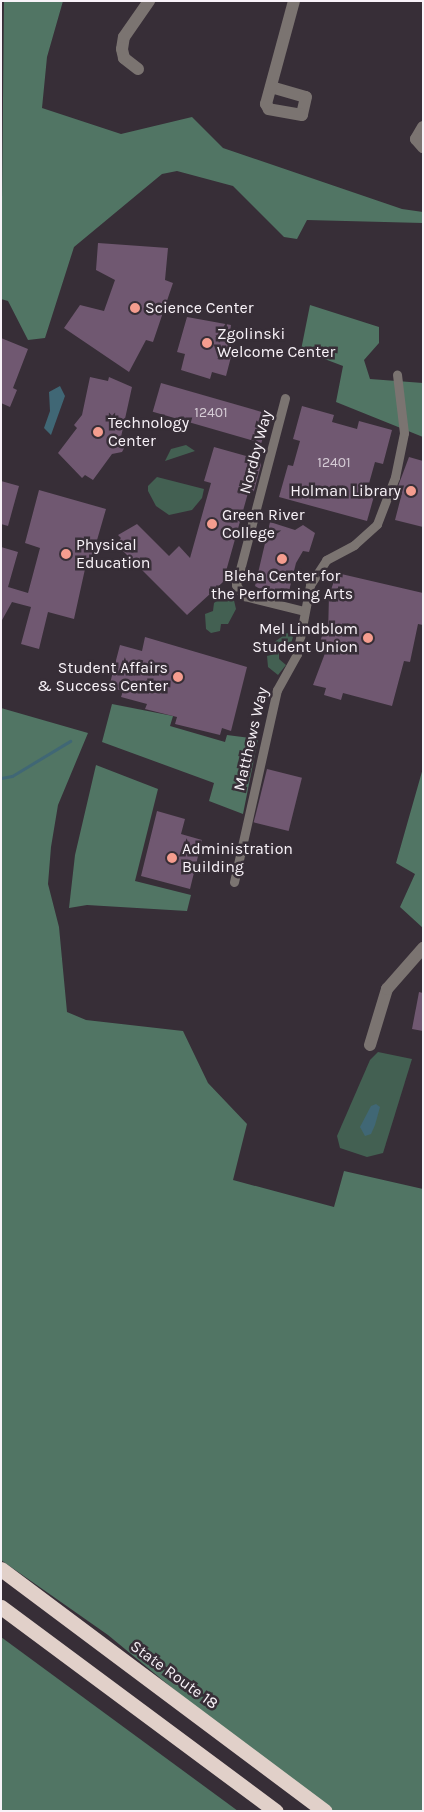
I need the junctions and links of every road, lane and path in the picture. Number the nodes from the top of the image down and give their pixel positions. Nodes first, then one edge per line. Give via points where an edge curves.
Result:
1 (149, 1) edge
2 (294, 1) edge
3 (138, 69) dead end
4 (270, 87) dead end
5 (423, 127) edge
6 (423, 147) edge
7 (397, 374) dead end
8 (285, 398) dead end
9 (304, 611) junction
10 (234, 882) dead end
11 (423, 948) edge
12 (370, 1045) dead end
13 (1, 1569) edge
14 (1, 1607) edge
15 (276, 1811) edge
16 (325, 1811) edge

1 - 3 street via 124,37 122,49 124,58
2 - 4 street
5 - 6 street via 416,139
7 - 9 street, Matthews Way via 404,433 395,477 384,508 377,524 367,534 320,566
8 - 9 street, Nordby Way via 236,585 244,596
9 - 10 street, Matthews Way via 297,654 277,690
11 - 12 street via 387,989
13 - 16 highway, State Route 18
14 - 15 highway

